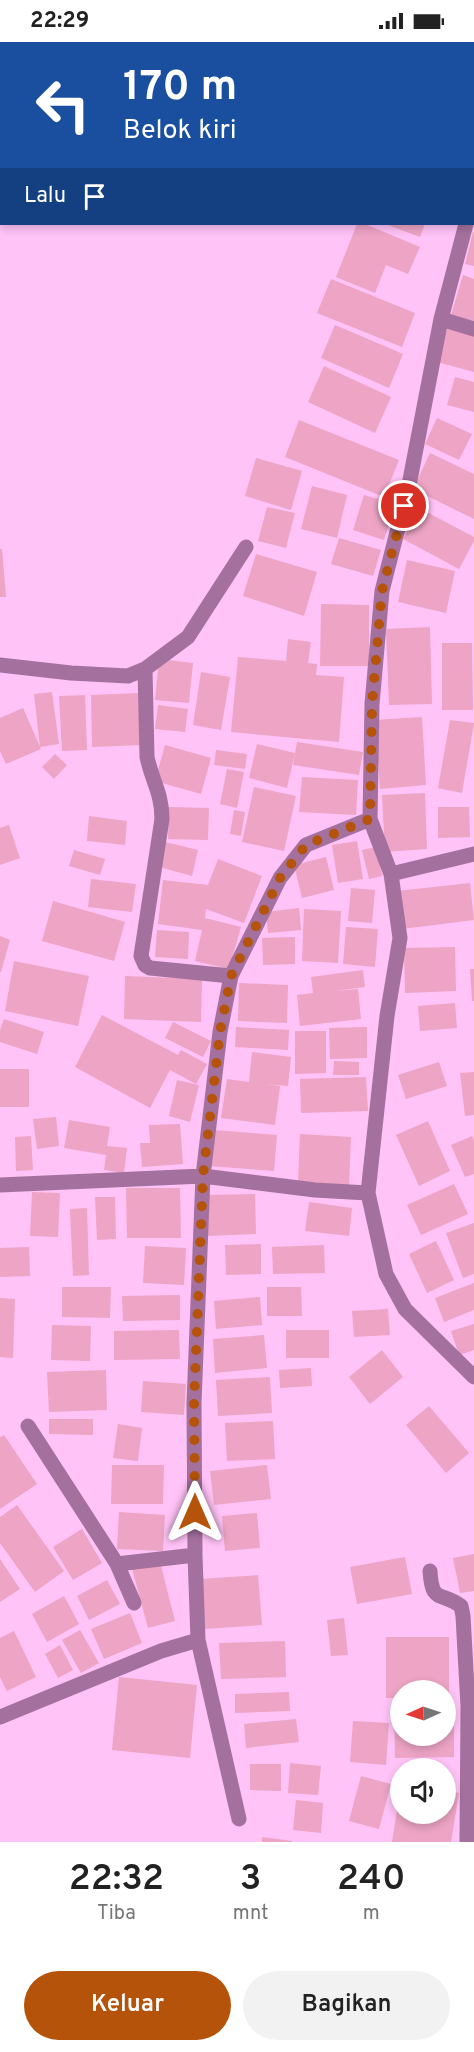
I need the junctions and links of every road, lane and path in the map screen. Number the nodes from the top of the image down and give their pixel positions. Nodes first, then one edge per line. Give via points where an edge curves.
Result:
1 (466, 225) edge
2 (441, 319) junction
3 (474, 328) edge
4 (246, 547) dead end
5 (0, 665) edge
6 (145, 669) junction
7 (370, 819) junction
8 (474, 854) edge
9 (391, 874) junction
10 (231, 976) junction
11 (203, 1176) junction
12 (0, 1185) edge
13 (368, 1193) junction
14 (474, 1377) edge
15 (28, 1426) dead end
16 (195, 1555) junction
17 (117, 1564) junction
18 (430, 1571) dead end
19 (134, 1603) dead end
20 (198, 1640) junction
21 (471, 1708) edge
22 (0, 1717) edge
23 (239, 1819) dead end
24 (466, 1842) edge

1 - 2 street
2 - 3 street
2 - 7 street via 409,485 382,591 372,704
4 - 6 street via 188,637
5 - 6 street via 128,676
6 - 10 street via 147,757 162,811 141,956 150,968
7 - 9 street
7 - 10 street via 306,845 280,878
8 - 9 street
9 - 13 street via 400,938 387,1017
10 - 11 street via 220,1032
11 - 12 street
11 - 13 street
11 - 16 street via 194,1403
13 - 14 street via 387,1274 405,1309
15 - 17 street
16 - 17 street
16 - 20 street
17 - 19 street
18 - 21 street via 433,1592 461,1606
20 - 22 street via 161,1651
20 - 23 street
21 - 24 street

